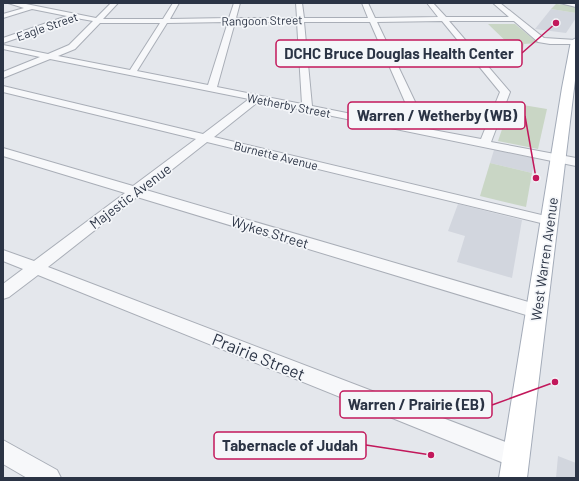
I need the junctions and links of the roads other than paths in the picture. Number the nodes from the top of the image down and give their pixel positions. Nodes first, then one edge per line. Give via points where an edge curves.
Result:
1 (11, 3) edge
2 (46, 3) edge
3 (115, 3) edge
4 (176, 3) edge
5 (237, 3) edge
6 (299, 3) edge
7 (365, 3) edge
8 (430, 3) edge
9 (496, 3) edge
10 (563, 3) edge
11 (576, 5) edge
12 (32, 7) junction
13 (102, 7) dead end
14 (89, 11) dead end
15 (3, 16) edge
16 (76, 16) junction
17 (444, 19) junction
18 (515, 19) junction
19 (98, 20) junction
20 (165, 20) junction
21 (232, 20) junction
22 (301, 20) junction
23 (372, 20) junction
24 (3, 41) edge
25 (575, 45) edge
26 (3, 47) edge
27 (50, 56) junction
28 (132, 73) junction
29 (3, 75) edge
30 (572, 88) edge
31 (3, 89) edge
32 (212, 89) junction
33 (257, 98) junction
34 (307, 108) junction
35 (423, 131) junction
36 (206, 138) junction
37 (485, 143) junction
38 (3, 152) edge
39 (558, 159) junction
40 (576, 162) edge
41 (135, 192) junction
42 (549, 221) junction
43 (3, 255) edge
44 (36, 268) junction
45 (3, 293) edge
46 (536, 311) junction
47 (3, 451) edge
48 (515, 468) edge
49 (49, 478) edge

1 - 12 street, Rangoon Street
2 - 12 street
3 - 13 street
3 - 19 street
4 - 20 street
5 - 21 street
6 - 22 street
7 - 23 street
8 - 17 street
9 - 18 street
10 - 11 street
12 - 15 street
12 - 16 street, Rangoon Street
14 - 16 street, Eagle Street
16 - 19 street, Rangoon Street
16 - 24 street, Eagle Street
17 - 18 street, Rangoon Street
17 - 23 street, Rangoon Street
17 - 37 street via 505,92
18 - 25 street via 541,40
19 - 20 street, Rangoon Street
19 - 27 street via 72,48
20 - 21 street, Rangoon Street
20 - 28 street
21 - 22 street, Rangoon Street
21 - 32 street
22 - 23 street, Rangoon Street
22 - 34 street
23 - 35 street
25 - 30 main road, West Warren Avenue
26 - 27 street, Wetherby Street
27 - 28 street, Wetherby Street
27 - 29 street
28 - 32 street, Wetherby Street
30 - 39 main road, West Warren Avenue
31 - 36 street, Burnette Avenue
32 - 33 street, Wetherby Street
33 - 34 street, Wetherby Street
33 - 36 street, Majestic Avenue
34 - 35 street, Wetherby Street
35 - 37 street, Wetherby Street
36 - 41 street, Majestic Avenue
36 - 42 street, Burnette Avenue
37 - 39 street, Wetherby Street
38 - 41 street, Wykes Street
39 - 40 street, Wetherby Street
39 - 42 main road, West Warren Avenue
41 - 44 street, Majestic Avenue
41 - 46 street, Wykes Street
42 - 46 main road, West Warren Avenue
43 - 44 street, Prairie Street
44 - 45 street, Majestic Avenue
44 - 48 street, Prairie Street
46 - 48 main road, West Warren Avenue
47 - 49 street

